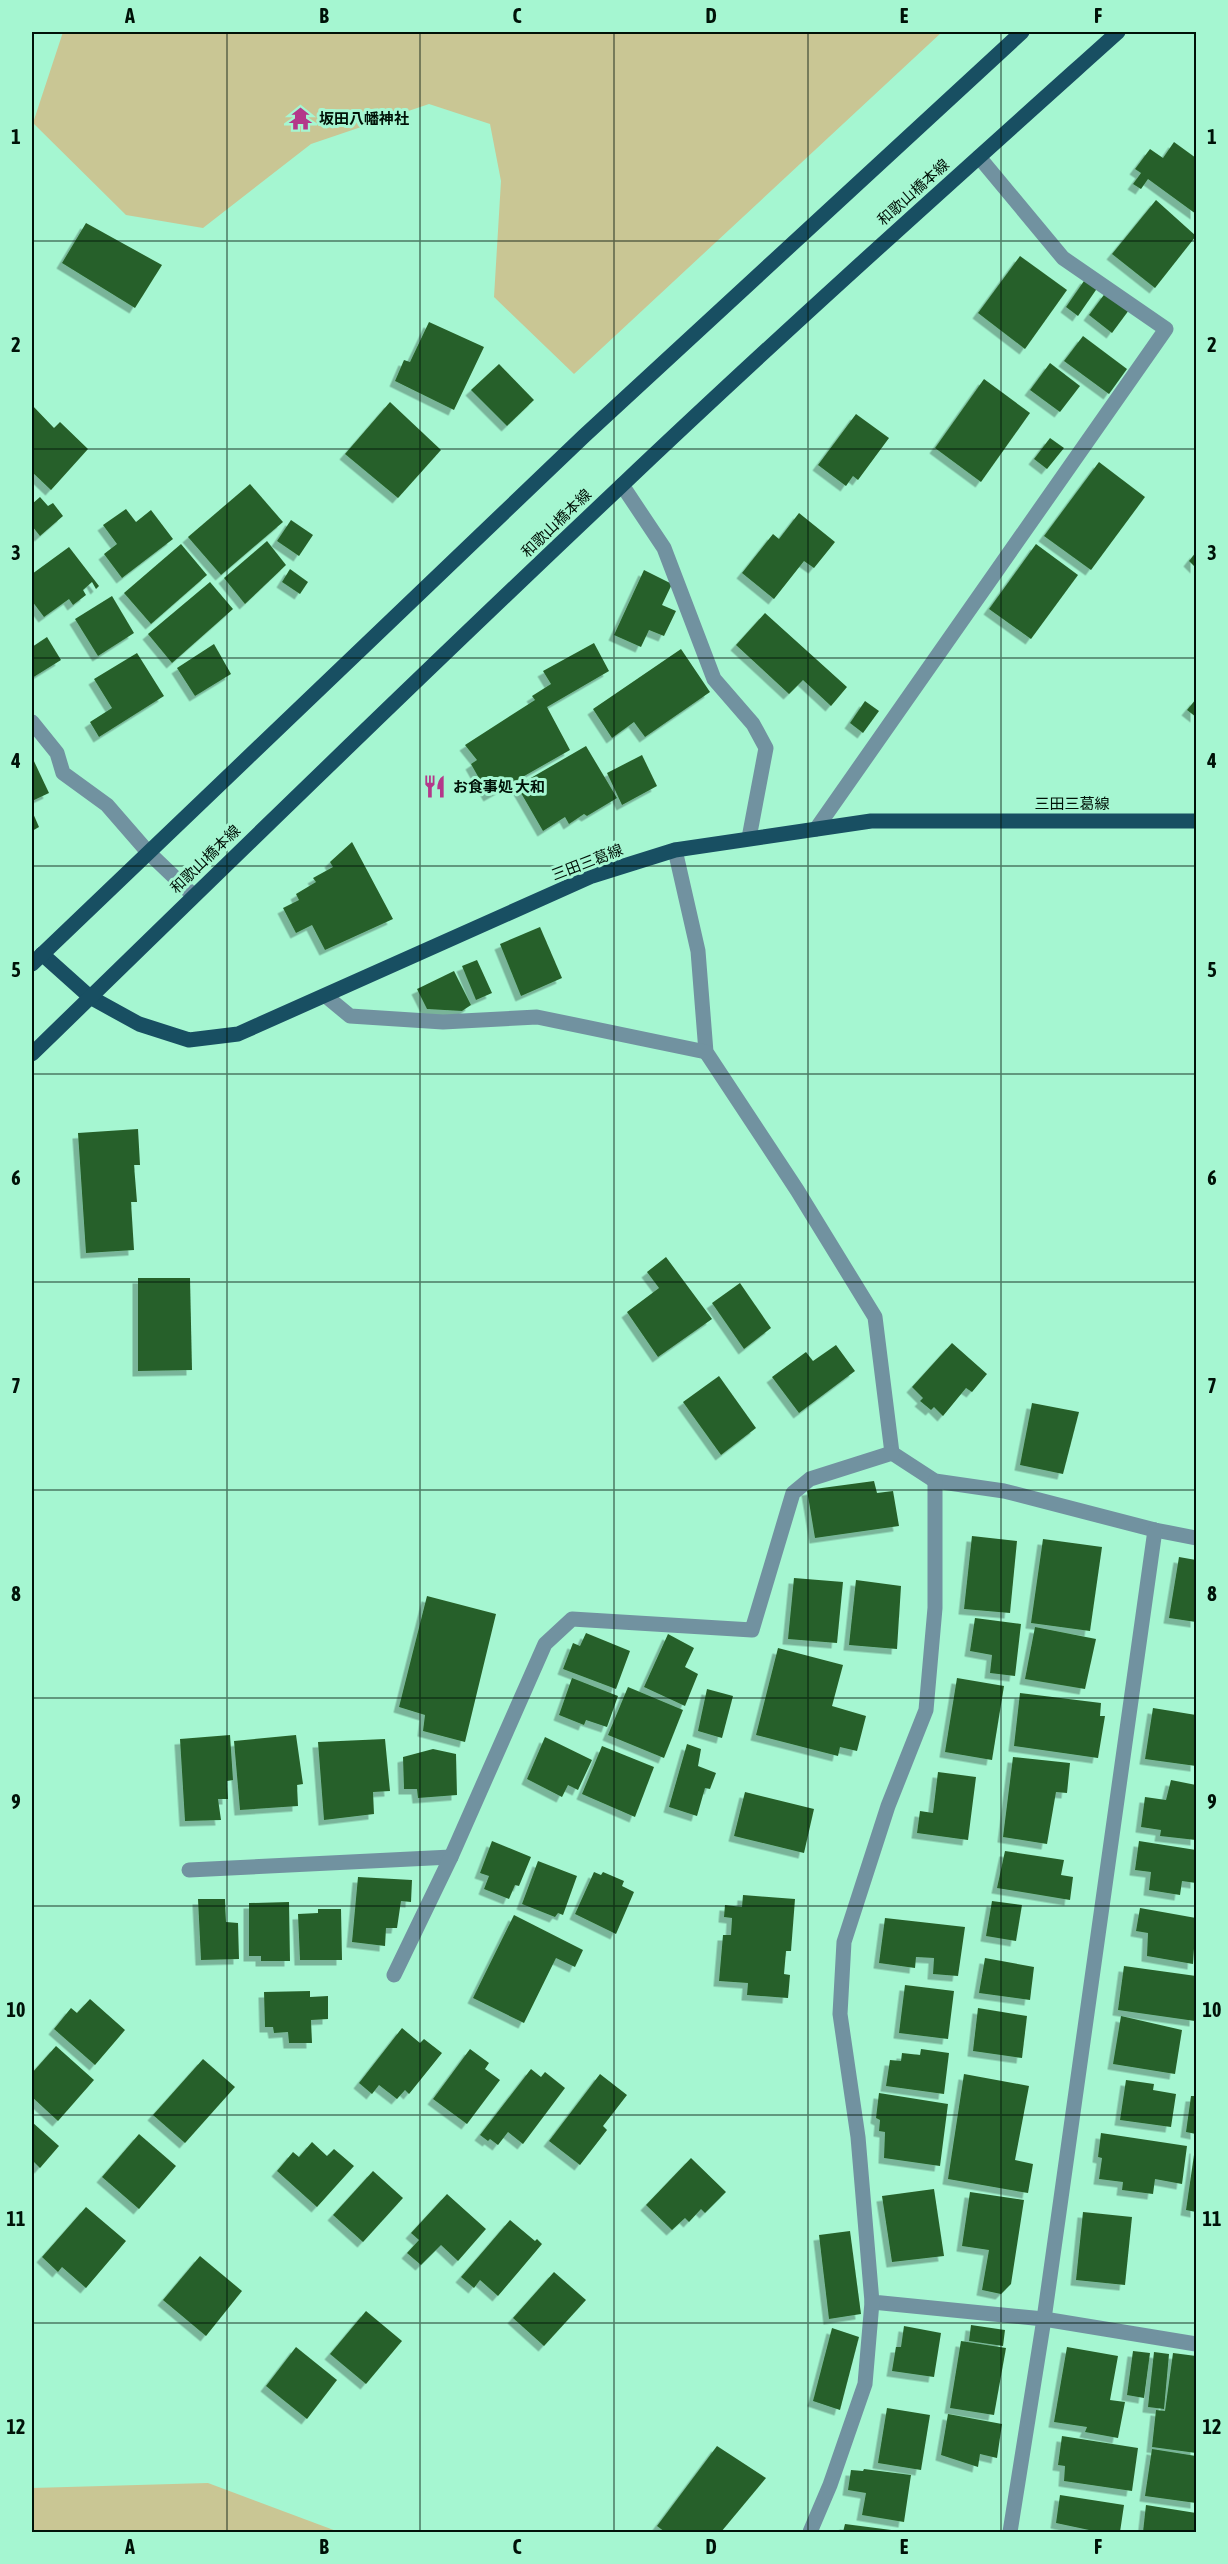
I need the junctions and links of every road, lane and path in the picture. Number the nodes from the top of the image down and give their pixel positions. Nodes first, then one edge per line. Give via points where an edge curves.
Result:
1 (1022, 32) edge
2 (1118, 32) edge
3 (980, 157) junction
4 (622, 485) junction
5 (32, 722) edge
6 (1197, 821) edge
7 (816, 829) junction
8 (749, 838) junction
9 (675, 850) junction
10 (147, 851) junction
11 (193, 895) junction
12 (37, 959) edge
13 (90, 997) junction
14 (327, 997) junction
15 (706, 1052) junction
16 (32, 1054) edge
17 (892, 1453) junction
18 (935, 1481) junction
19 (1155, 1530) junction
20 (1197, 1538) edge
21 (451, 1857) junction
22 (189, 1870) dead end
23 (394, 1975) dead end
24 (872, 2302) junction
25 (1044, 2319) junction
26 (1197, 2344) edge
27 (810, 2532) edge
28 (1010, 2532) edge

1 - 10 main road via 575,444
2 - 3 main road, 和歌山橋本線
3 - 4 main road, 和歌山橋本線
3 - 7 street via 1063,258 1166,329
4 - 8 street via 664,548 714,679 753,724 766,748
4 - 11 main road, 和歌山橋本線
5 - 10 street via 57,753 63,773 107,805
6 - 7 main road, 三田三葛線 via 871,821
7 - 8 main road, 三田三葛線
8 - 9 main road, 三田三葛線
9 - 14 main road, 三田三葛線 via 592,876
9 - 15 street via 698,951
10 - 11 street
10 - 12 main road
11 - 13 main road, 和歌山橋本線
12 - 13 main road, 三田三葛線
13 - 14 main road, 三田三葛線 via 139,1024 189,1040 238,1034
13 - 16 main road, 和歌山橋本線
14 - 15 street via 350,1016 443,1022 537,1017
15 - 17 street via 875,1317
17 - 18 street
17 - 21 street via 810,1479 793,1493 752,1630 572,1619 545,1644
18 - 19 street via 1004,1491
18 - 24 street via 934,1608 926,1710 888,1806 844,1942 840,2014 858,2137
19 - 20 street
19 - 25 street
21 - 22 street
21 - 23 street
24 - 25 street
24 - 27 street via 865,2384
25 - 26 street
25 - 28 street

